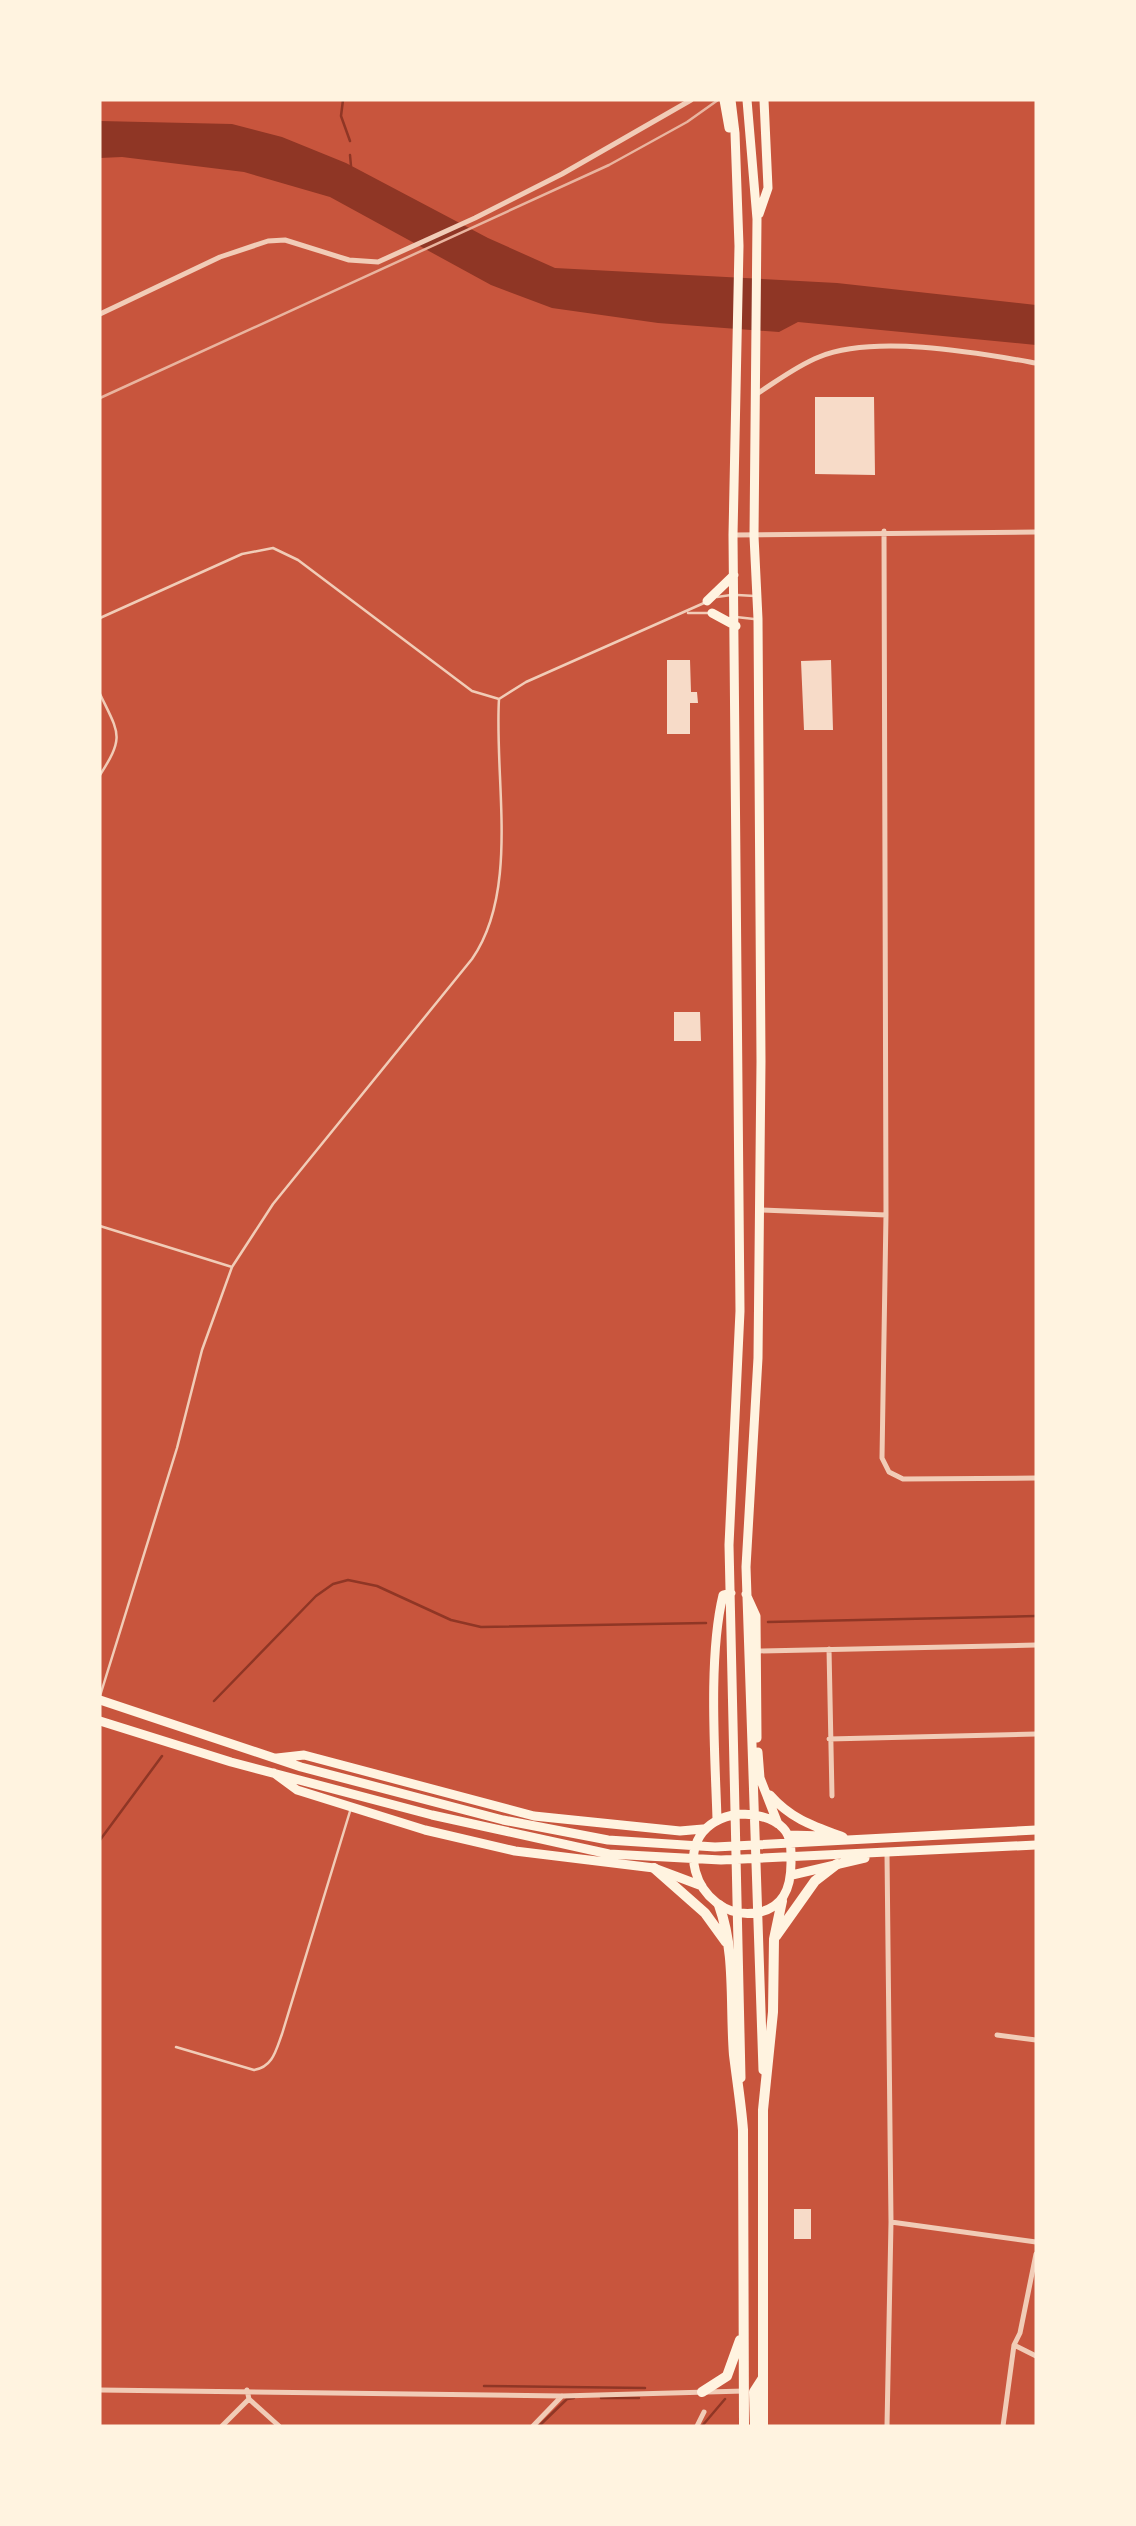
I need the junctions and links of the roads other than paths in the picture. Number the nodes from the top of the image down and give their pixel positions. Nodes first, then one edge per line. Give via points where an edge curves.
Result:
1 (691, 100) edge
2 (724, 100) edge
3 (731, 100) edge
4 (747, 100) edge
5 (764, 100) edge
6 (738, 192) junction
7 (757, 219) junction
8 (100, 314) edge
9 (1036, 363) edge
10 (754, 396) junction
11 (884, 531) junction
12 (1036, 532) edge
13 (733, 535) junction
14 (754, 536) junction
15 (734, 575) junction
16 (734, 595) junction
17 (757, 596) junction
18 (707, 601) junction
19 (684, 613) junction
20 (712, 613) joint
21 (100, 618) edge
22 (758, 619) junction
23 (736, 621) junction
24 (100, 694) edge
25 (499, 699) junction
26 (100, 775) edge
27 (761, 1210) junction
28 (886, 1215) junction
29 (100, 1226) edge
30 (232, 1267) junction
31 (1036, 1478) edge
32 (731, 1593) junction
33 (746, 1594) junction
34 (1036, 1645) edge
35 (829, 1649) junction
36 (758, 1651) junction
37 (100, 1698) edge
38 (100, 1721) edge
39 (1036, 1734) edge
40 (829, 1738) junction
41 (276, 1758) junction
42 (273, 1772) junction
43 (764, 1787) junction
44 (832, 1796) dead end
45 (351, 1808) junction
46 (717, 1819) junction
47 (778, 1824) junction
48 (704, 1829) junction
49 (1036, 1832) edge
50 (788, 1835) junction
51 (842, 1837) junction
52 (1036, 1847) edge
53 (887, 1854) junction
54 (837, 1864) junction
55 (654, 1868) junction
56 (792, 1875) junction
57 (702, 1886) junction
58 (782, 1900) junction
59 (719, 1905) junction
60 (774, 1939) junction
61 (730, 1949) junction
62 (996, 2035) dead end
63 (1036, 2040) edge
64 (176, 2047) dead end
65 (741, 2088) junction
66 (764, 2090) junction
67 (891, 2222) junction
68 (1036, 2242) edge
69 (1036, 2254) edge
70 (744, 2319) junction
71 (1014, 2346) junction
72 (1036, 2356) edge
73 (763, 2378) junction
74 (247, 2389) junction
75 (100, 2390) edge
76 (744, 2391) junction
77 (702, 2392) junction
78 (562, 2396) junction
79 (249, 2399) junction
80 (704, 2412) dead end
81 (222, 2426) edge
82 (279, 2426) edge
83 (533, 2426) edge
84 (697, 2426) edge
85 (744, 2426) edge
86 (755, 2426) edge
87 (763, 2426) edge
88 (887, 2426) edge
89 (1003, 2426) edge

1 - 8 street via 562,174 378,262 349,260 285,240 268,242 220,257
2 - 6 main road
3 - 6 main road
4 - 7 main road
5 - 7 main road via 768,188
6 - 13 main road
7 - 10 main road
9 - 10 street via 965,350 861,349 821,356
10 - 14 main road
11 - 12 street
11 - 14 street
11 - 28 street
13 - 14 street
13 - 15 main road
14 - 17 main road
15 - 16 main road
15 - 18 main road
16 - 17 lane
16 - 18 lane
16 - 23 main road
17 - 22 main road
18 - 19 lane
19 - 20 lane
19 - 25 lane via 526,682
20 - 23 main road
21 - 25 lane via 221,562 273,548 298,560 472,691
22 - 23 lane
22 - 27 main road
23 - 32 main road via 740,1311 729,1545
24 - 26 lane via 118,735 116,750
25 - 30 lane via 499,890 482,945 273,1204
27 - 28 street
27 - 33 main road
28 - 31 street via 883,1464 903,1479
29 - 30 lane
30 - 37 lane via 202,1350 177,1448
32 - 46 main road via 723,1595 718,1644
32 - 65 main road
33 - 36 main road via 756,1616
33 - 66 main road
34 - 35 street
35 - 36 street
35 - 40 street
36 - 43 main road via 757,1736
37 - 41 main road
38 - 42 main road
39 - 40 street
40 - 44 street
41 - 48 main road via 304,1755 534,1815 680,1831
41 - 49 main road via 524,1824 642,1844 715,1847
42 - 45 main road via 297,1790
42 - 52 main road via 519,1836 609,1854 721,1860
43 - 47 main road
43 - 51 main road via 783,1810 802,1823
45 - 55 main road via 515,1851
45 - 64 lane via 270,2063 254,2070
46 - 47 main road via 748,1814
46 - 48 main road
47 - 50 main road
48 - 57 main road via 694,1857
49 - 51 main road
50 - 51 main road
50 - 56 main road
52 - 53 main road
53 - 54 main road
53 - 67 street
54 - 56 main road
54 - 60 highway via 815,1881
55 - 57 main road
55 - 61 highway via 705,1913
56 - 58 main road
57 - 59 main road
58 - 59 main road via 747,1914
58 - 60 highway
59 - 61 highway
60 - 66 highway via 773,2011
61 - 65 highway via 734,2057
62 - 63 street
65 - 70 highway
66 - 73 highway
67 - 68 street
67 - 88 street
69 - 71 street
70 - 76 highway
70 - 77 highway via 727,2376
71 - 72 street
71 - 89 street
73 - 86 highway via 754,2392
73 - 87 highway
74 - 75 street
74 - 78 street
74 - 79 street
76 - 77 street
76 - 85 highway
77 - 78 street
78 - 83 street
79 - 81 street
79 - 82 street
80 - 84 street

